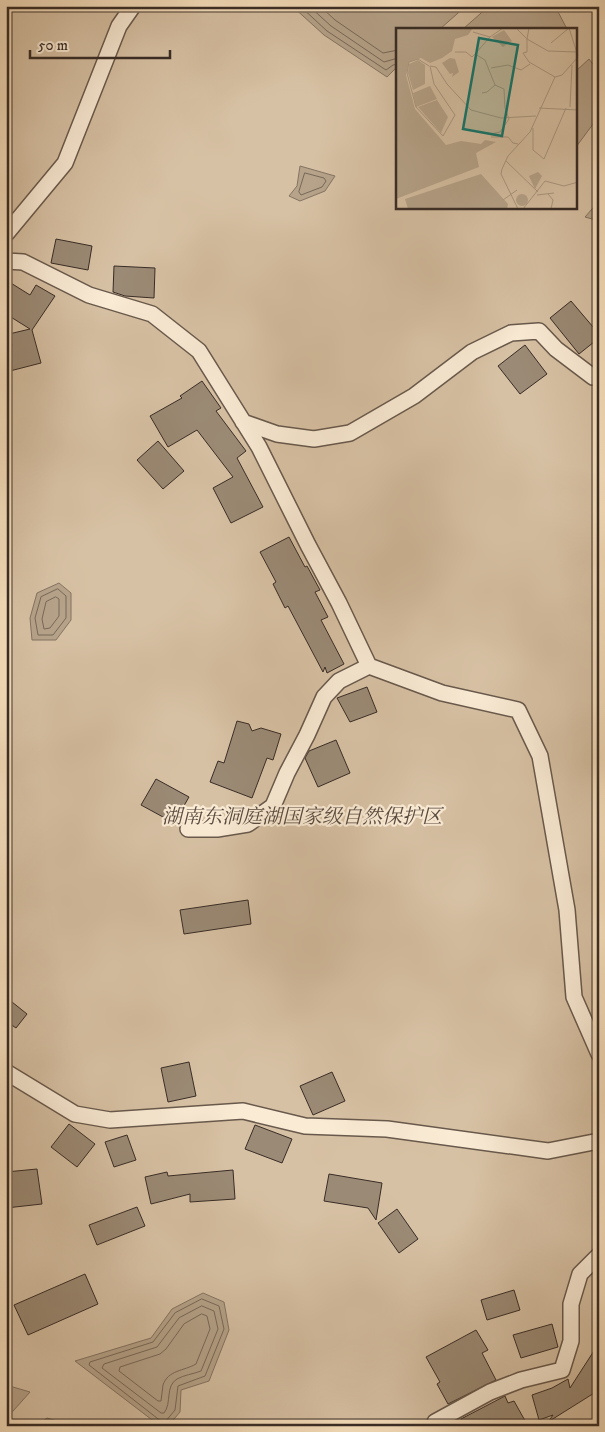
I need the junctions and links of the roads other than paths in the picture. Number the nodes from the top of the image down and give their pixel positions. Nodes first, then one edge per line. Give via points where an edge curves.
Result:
1 (133, 6) edge
2 (6, 234) edge
3 (6, 261) edge
4 (599, 376) edge
5 (243, 422) junction
6 (369, 666) junction
7 (188, 829) dead end
8 (599, 1054) edge
9 (6, 1072) edge
10 (599, 1141) edge
11 (599, 1255) edge
12 (435, 1422) dead end

1 - 2 street via 119,26 65,163
3 - 5 street via 23,262 89,295 152,314 199,351
4 - 5 street via 593,377 556,350 539,331 511,333 472,352 414,396 350,432 314,439 278,434
5 - 6 street via 340,603
6 - 7 street via 339,681 324,697 273,806 248,824
6 - 8 street via 442,693 518,710 540,756 568,910 574,997
9 - 10 street via 75,1114 110,1120 243,1111 305,1126 387,1130 548,1151
11 - 12 street via 580,1274 572,1304 571,1341 562,1370 490,1392

